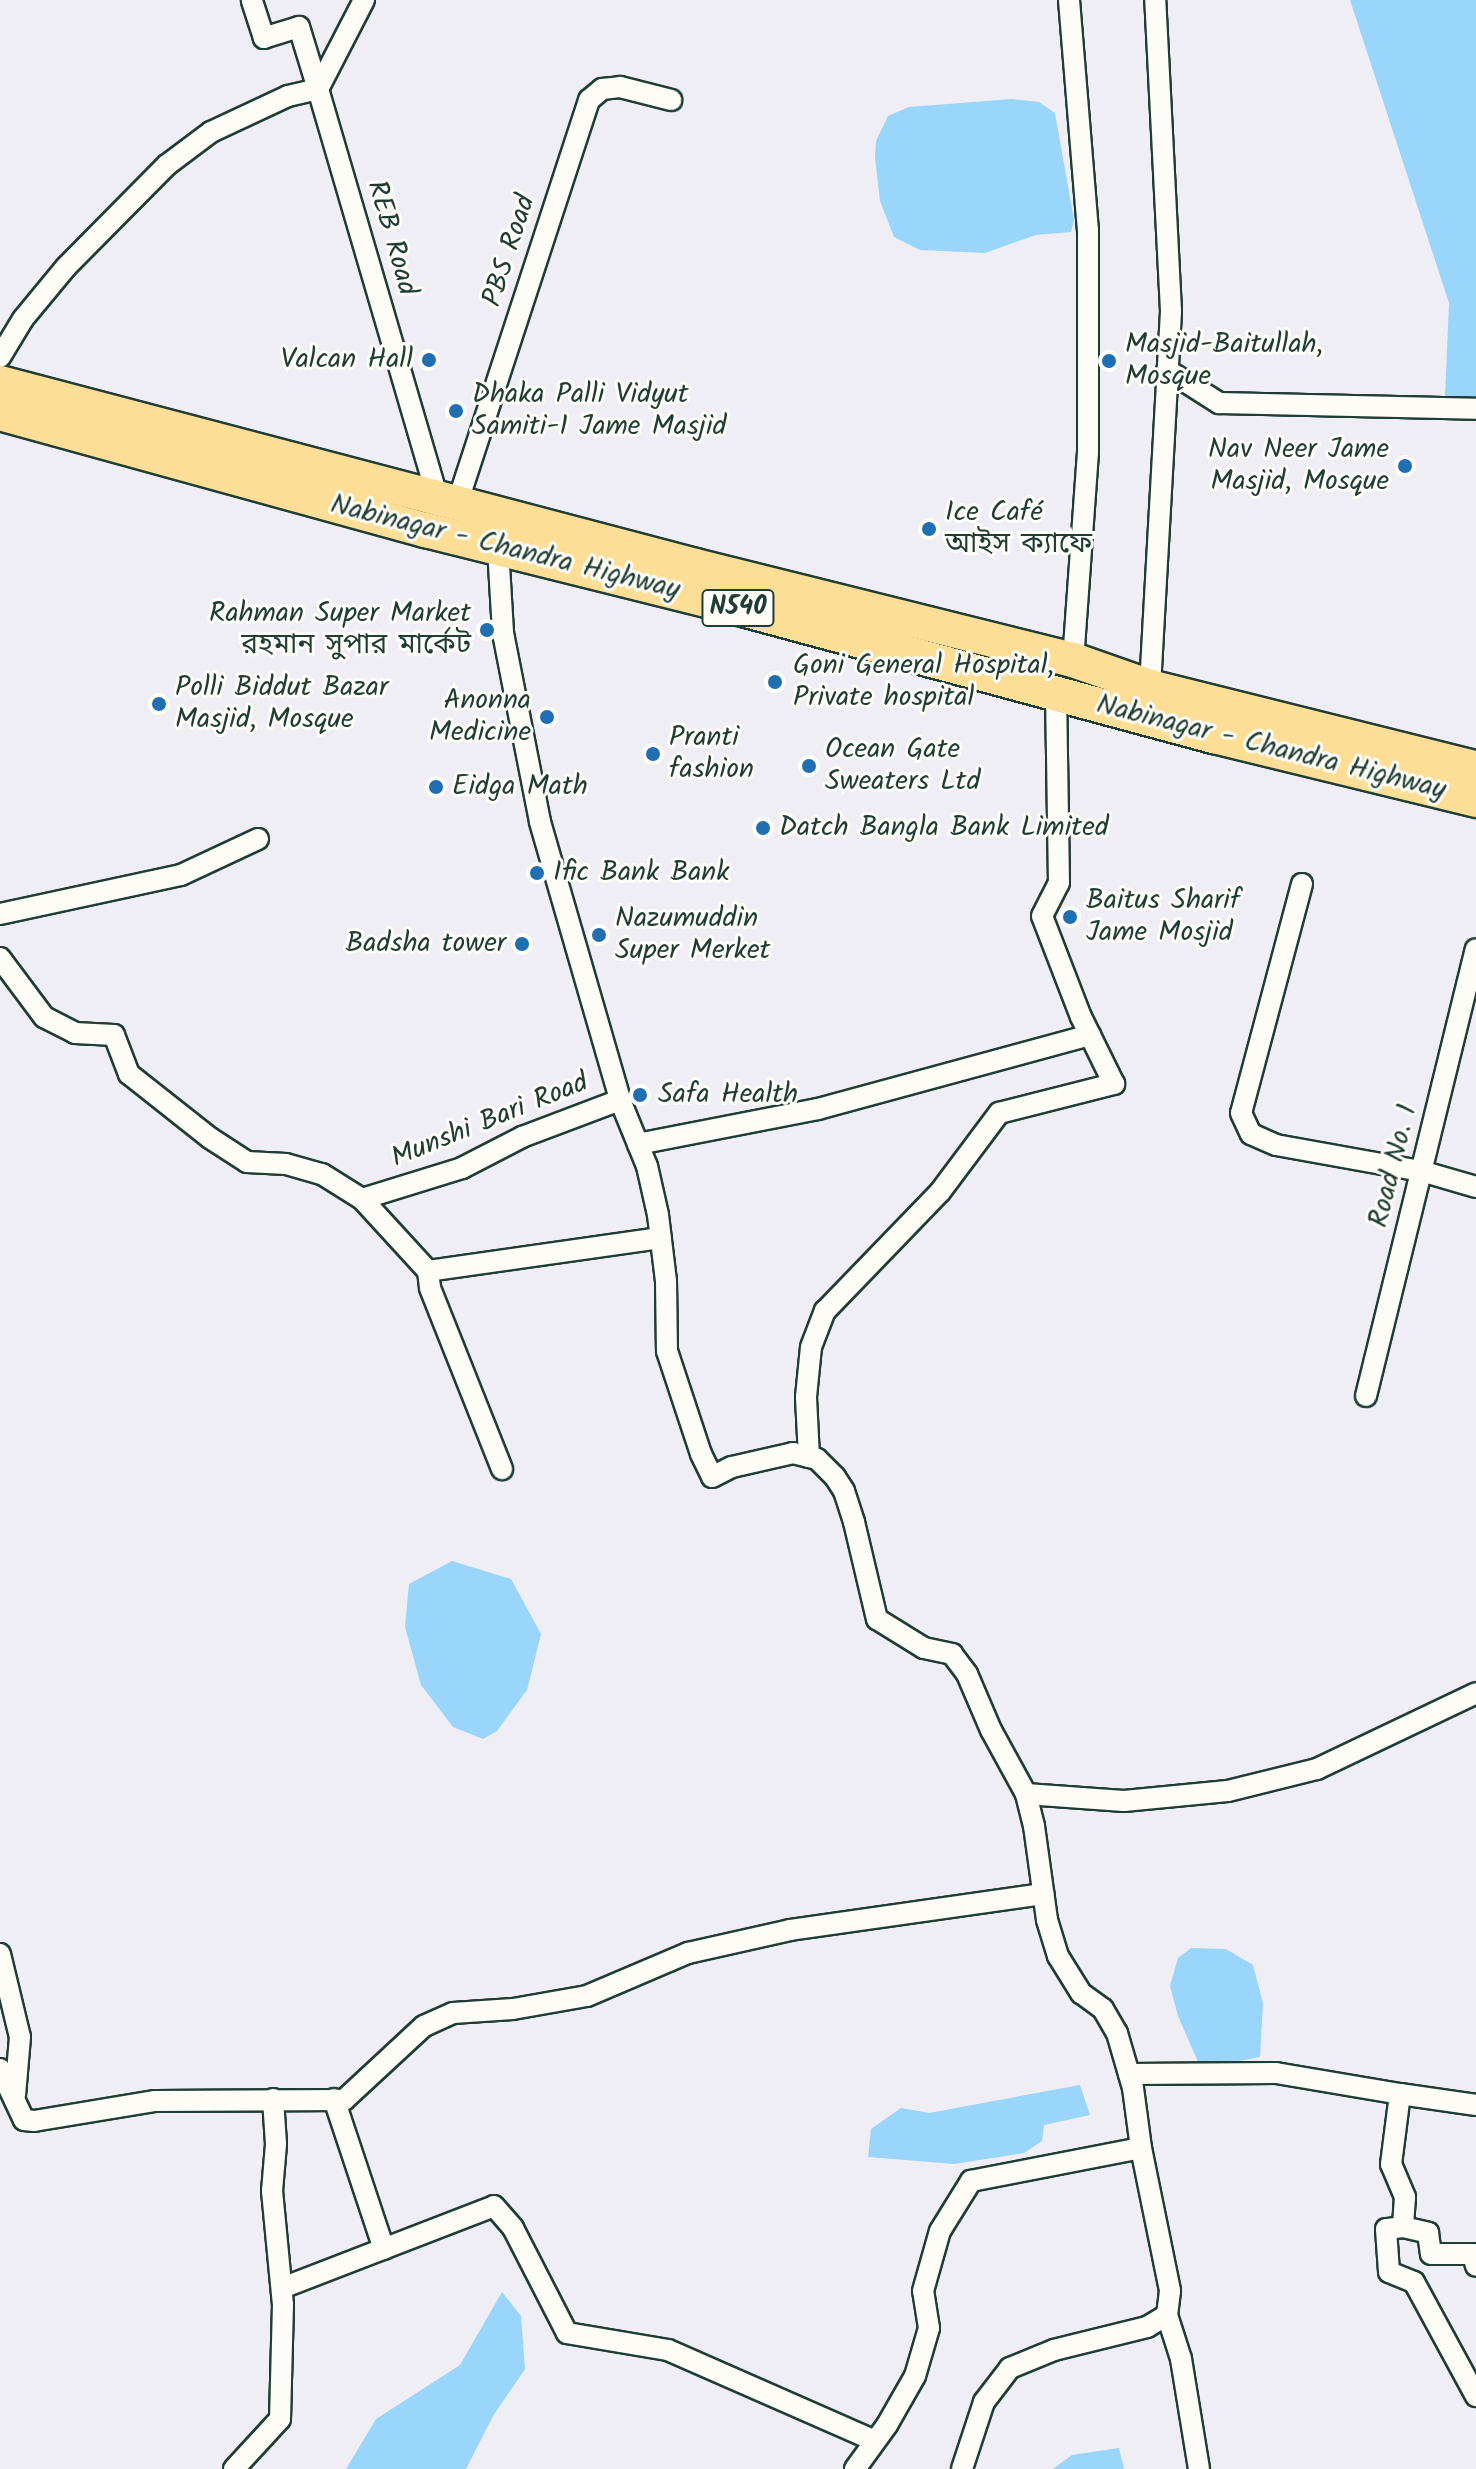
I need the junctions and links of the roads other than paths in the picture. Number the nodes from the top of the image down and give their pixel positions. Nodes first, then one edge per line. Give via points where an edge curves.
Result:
1 (252, 0) edge
2 (364, 0) edge
3 (1069, 0) edge
4 (1155, 0) edge
5 (318, 89) junction
6 (671, 100) dead end
7 (0, 357) edge
8 (1167, 370) junction
9 (0, 383) edge
10 (1476, 409) edge
11 (0, 413) edge
12 (448, 501) junction
13 (498, 548) junction
14 (1073, 660) junction
15 (1150, 687) junction
16 (1056, 693) junction
17 (1476, 768) edge
18 (1476, 800) edge
19 (258, 839) dead end
20 (1302, 884) dead end
21 (0, 914) edge
22 (1476, 949) edge
23 (0, 958) edge
24 (1090, 1035) junction
25 (620, 1100) junction
26 (638, 1144) junction
27 (1421, 1171) junction
28 (1476, 1187) edge
29 (362, 1199) junction
30 (661, 1238) junction
31 (428, 1271) junction
32 (1366, 1396) dead end
33 (809, 1457) junction
34 (502, 1469) dead end
35 (1476, 1693) edge
36 (1026, 1794) junction
37 (1043, 1894) junction
38 (0, 1954) edge
39 (0, 2069) edge
40 (1129, 2074) junction
41 (1400, 2094) junction
42 (14, 2096) junction
43 (273, 2099) junction
44 (334, 2099) junction
45 (1476, 2105) edge
46 (1141, 2148) junction
47 (1403, 2227) junction
48 (384, 2249) junction
49 (1475, 2258) edge
50 (282, 2288) junction
51 (1167, 2315) junction
52 (1476, 2396) edge
53 (875, 2441) junction
54 (234, 2469) edge
55 (855, 2469) edge
56 (962, 2469) edge
57 (1199, 2469) edge

1 - 5 street, REB Road via 264,38 299,27
2 - 5 street
3 - 14 street via 1088,230 1088,452
4 - 8 street via 1171,311
5 - 7 street via 288,96 211,132 167,165 66,267
5 - 12 street, REB Road
6 - 12 street, PBS Road via 620,87 602,89 589,100
8 - 10 street via 1219,403
8 - 15 street
9 - 12 highway, Nabinagar - Chandra Highway / N540
11 - 13 highway, Nabinagar - Chandra Highway / N540
12 - 14 highway, Nabinagar - Chandra Highway / N540
13 - 16 highway, Nabinagar - Chandra Highway / N540
13 - 25 street via 503,633 540,822
14 - 15 highway, Nabinagar - Chandra Highway / N540
15 - 17 highway, Nabinagar - Chandra Highway / N540
16 - 18 highway, Nabinagar - Chandra Highway / N540
16 - 24 street via 1059,883 1042,916
19 - 21 street via 181,875
20 - 27 street via 1241,1113 1251,1134 1276,1145
22 - 27 street, Road No. 1
23 - 29 street via 44,1017 75,1033 114,1035 129,1074 210,1138 247,1162 286,1164 322,1174
24 - 26 street via 818,1109
24 - 33 street via 1114,1084 999,1113 940,1192 825,1311 811,1347 806,1397
25 - 26 street
25 - 29 street, Munshi Bari Road via 522,1137 462,1168
26 - 30 street
27 - 28 street
27 - 32 street, Road No. 1
29 - 31 street
30 - 31 street
30 - 33 street via 667,1351 712,1477 793,1453
31 - 34 street via 430,1288
33 - 36 street via 817,1459 844,1491 877,1619 924,1648 952,1654
35 - 36 street via 1317,1769 1228,1791 1124,1801
36 - 37 street
37 - 40 street via 1058,1956 1081,1993 1103,2009
37 - 44 street via 790,1930 688,1953 587,1996 453,2013 424,2026 344,2100
38 - 42 street via 20,2037
39 - 42 street
40 - 41 street via 1276,2073
40 - 46 street
41 - 45 street
41 - 47 street via 1391,2164 1405,2197
42 - 43 street via 24,2120 34,2121 155,2101
43 - 44 street
43 - 50 street via 272,2191
44 - 48 street
46 - 51 street via 1170,2291
46 - 53 street via 971,2181 940,2231 923,2291 929,2328 915,2376
47 - 49 street via 1428,2233 1431,2254
47 - 52 street via 1386,2229 1389,2272 1414,2282
48 - 50 street
48 - 53 street via 494,2206 513,2228 567,2333 668,2350
50 - 54 street via 280,2419
51 - 56 street via 1147,2327 1054,2350 1010,2368 984,2402
51 - 57 street via 1181,2359
53 - 55 street

